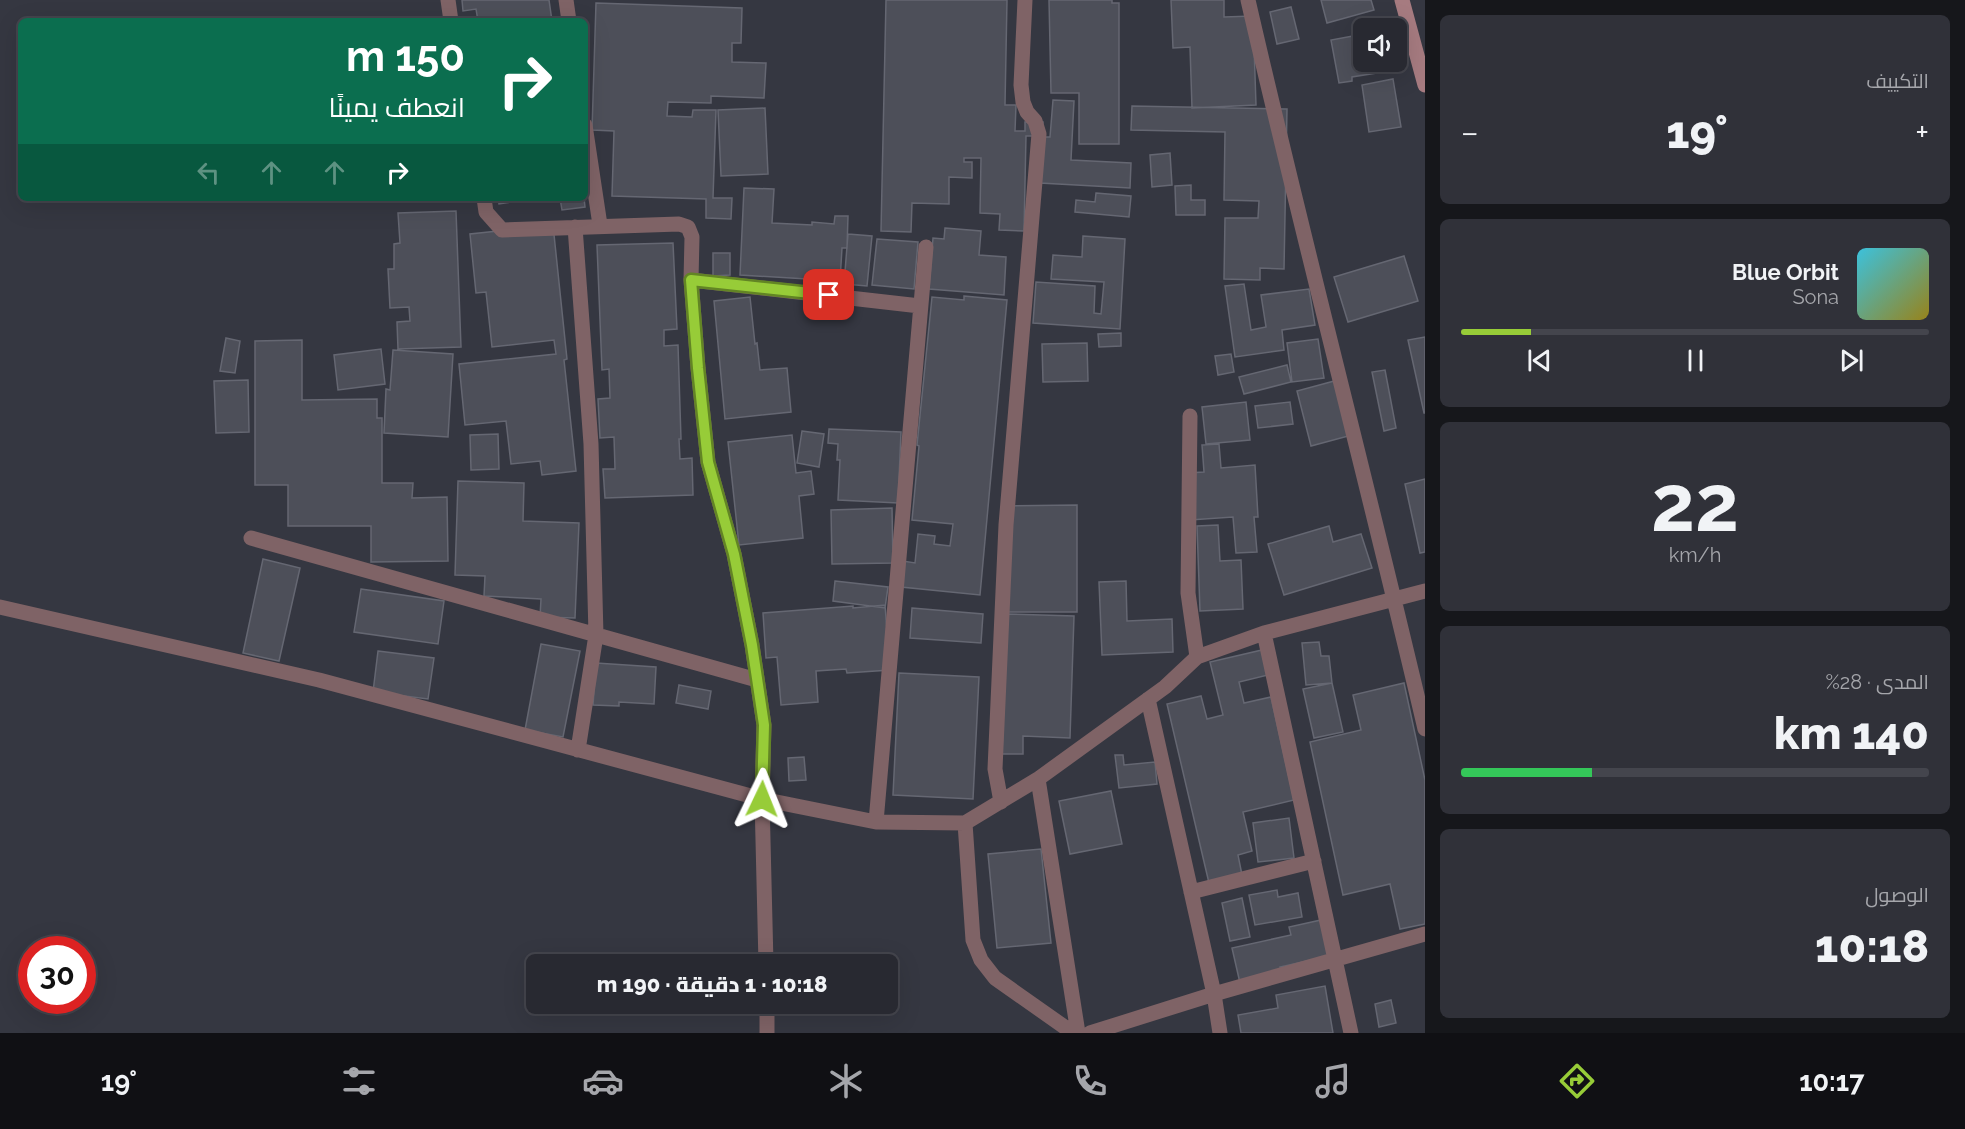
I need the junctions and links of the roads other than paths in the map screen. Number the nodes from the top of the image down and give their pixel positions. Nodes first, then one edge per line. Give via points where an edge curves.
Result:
1 (448, 0) edge
2 (566, 0) edge
3 (1025, 0) edge
4 (1248, 0) edge
5 (1402, 0) edge
6 (451, 18) edge
7 (569, 18) edge
8 (1425, 85) edge
9 (588, 145) edge
10 (484, 201) edge
11 (600, 225) junction
12 (575, 227) junction
13 (926, 247) dead end
14 (691, 280) junction
15 (920, 306) junction
16 (1190, 416) dead end
17 (251, 538) dead end
18 (1425, 591) edge
19 (1395, 598) junction
20 (0, 607) edge
21 (1264, 633) junction
22 (596, 635) junction
23 (1197, 657) junction
24 (757, 680) junction
25 (1148, 699) junction
26 (1425, 729) edge
27 (578, 750) junction
28 (1038, 779) junction
29 (762, 799) junction
30 (1001, 802) junction
31 (876, 822) junction
32 (965, 823) junction
33 (1314, 861) junction
34 (1191, 892) junction
35 (1425, 933) edge
36 (766, 954) edge
37 (1336, 959) junction
38 (1214, 994) junction
39 (767, 1014) edge
40 (767, 1033) edge
41 (1073, 1033) edge
42 (1078, 1033) edge
43 (1090, 1033) edge
44 (1220, 1033) edge
45 (1351, 1033) edge

1 - 6 street
2 - 7 street
3 - 30 street via 1021,85 1023,102 1039,134 1006,525 995,769
4 - 19 street
5 - 8 main road
9 - 11 street
10 - 12 street via 486,212 502,230
11 - 12 street
11 - 14 street via 688,227 692,237
12 - 22 street via 591,444
13 - 15 street
14 - 15 street
14 - 24 street via 708,462 734,554
15 - 31 street
16 - 23 street via 1188,593
17 - 22 street
18 - 19 street
19 - 21 street
19 - 26 street
20 - 27 street via 319,680
21 - 23 street
21 - 33 street
22 - 24 street
22 - 27 street
23 - 25 street
24 - 29 street via 764,725
25 - 28 street
25 - 34 street
27 - 29 street
28 - 30 street
28 - 42 street
29 - 31 street
29 - 36 street
30 - 32 street
31 - 32 street
32 - 41 street via 973,940 981,960 995,978
33 - 34 street
33 - 37 street
34 - 38 street
35 - 37 street
37 - 38 street
37 - 45 street
38 - 43 street
38 - 44 street
39 - 40 street

